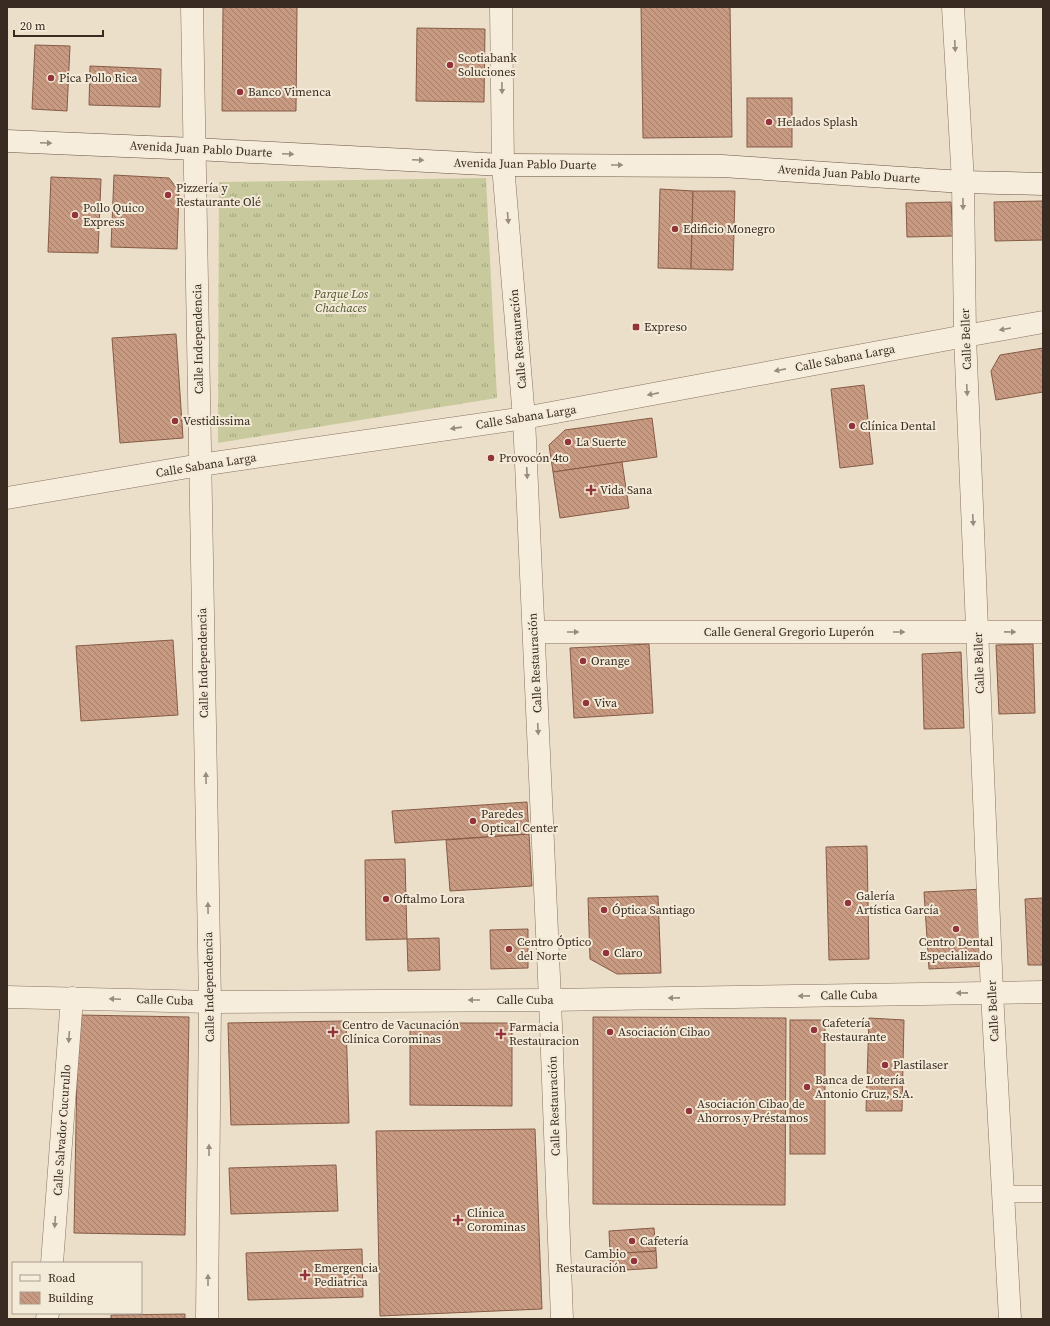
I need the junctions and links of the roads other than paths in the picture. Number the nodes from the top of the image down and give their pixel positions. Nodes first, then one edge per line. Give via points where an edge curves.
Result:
1 (192, 7) edge
2 (501, 7) edge
3 (953, 7) edge
4 (7, 141) edge
5 (195, 149) junction
6 (503, 165) junction
7 (963, 182) junction
8 (1043, 184) edge
9 (1043, 322) edge
10 (965, 336) junction
11 (524, 418) junction
12 (200, 465) junction
13 (7, 498) edge
14 (534, 632) junction
15 (978, 632) junction
16 (1043, 632) edge
17 (1043, 992) edge
18 (992, 993) junction
19 (7, 998) edge
20 (72, 998) junction
21 (550, 1000) junction
22 (210, 1002) junction
23 (1003, 1194) junction
24 (1043, 1194) edge
25 (52, 1262) edge
26 (207, 1319) edge
27 (562, 1319) edge
28 (1010, 1319) edge

1 - 5 street, Calle Independencia
2 -> 6 street, Calle Restauración
3 -> 7 street, Calle Beller
4 -> 5 street, Avenida Juan Pablo Duarte
5 -> 6 street, Avenida Juan Pablo Duarte
5 - 12 street, Calle Independencia
6 -> 7 street, Avenida Juan Pablo Duarte via 722,166
6 -> 11 street, Calle Restauración
7 - 8 street, Avenida Juan Pablo Duarte
7 -> 10 street, Calle Beller
9 -> 10 street, Calle Sabana Larga
10 -> 11 street, Calle Sabana Larga
10 -> 15 street, Calle Beller
11 -> 12 street, Calle Sabana Larga
11 -> 14 street, Calle Restauración
12 - 13 street, Calle Sabana Larga
22 -> 12 street, Calle Independencia
14 -> 15 street, Calle General Gregorio Luperón
14 -> 21 street, Calle Restauración
15 -> 16 street, Calle General Gregorio Luperón
15 - 18 street, Calle Beller
17 - 18 street, Calle Cuba
18 -> 21 street, Calle Cuba
18 - 23 street, Calle Beller
19 - 20 street, Calle Cuba
22 -> 20 street, Calle Cuba
20 -> 25 street, Calle Salvador Cucurullo
21 -> 22 street, Calle Cuba
21 - 27 street, Calle Restauración
26 -> 22 street, Calle Independencia
23 - 24 lane
23 - 28 street, Calle Beller

